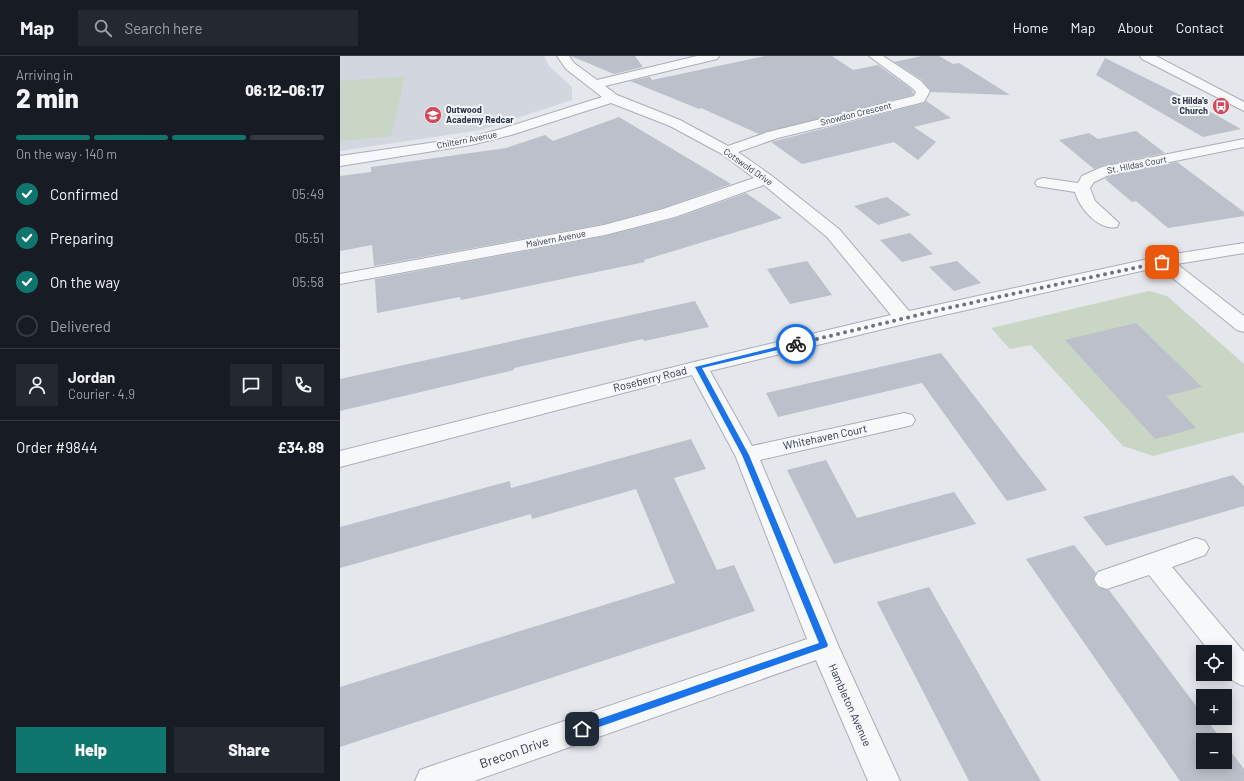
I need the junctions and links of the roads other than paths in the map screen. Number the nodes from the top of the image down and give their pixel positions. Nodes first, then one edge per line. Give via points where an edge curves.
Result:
1 (563, 56) edge
2 (713, 56) edge
3 (874, 56) edge
4 (1146, 56) edge
5 (593, 85) junction
6 (1244, 94) edge
7 (1226, 97) junction
8 (612, 98) junction
9 (1244, 107) edge
10 (1244, 143) edge
11 (727, 151) junction
12 (340, 161) edge
13 (766, 179) junction
14 (1043, 183) dead end
15 (1082, 188) junction
16 (1111, 224) dead end
17 (1244, 248) edge
18 (1162, 262) junction
19 (340, 280) edge
20 (904, 318) junction
21 (1244, 326) edge
22 (698, 367) junction
23 (904, 420) dead end
24 (746, 455) junction
25 (340, 459) edge
26 (1196, 548) dead end
27 (1154, 563) junction
28 (1107, 578) dead end
29 (824, 645) junction
30 (1244, 674) edge
31 (431, 781) edge
32 (884, 781) edge

1 - 5 street, Cotswold Drive via 570,66
2 - 5 street
3 - 11 street, Snowdon Crescent via 920,88 923,91 918,99 773,135
4 - 7 street
5 - 8 street, Cotswold Drive
6 - 7 street
7 - 9 street
8 - 11 street, Cotswold Drive via 675,123
8 - 12 street, Chiltern Avenue via 471,142
10 - 15 street, St. Hildas Court via 1106,170 1088,179
11 - 13 street, Cotswold Drive
13 - 19 street, Malvern Avenue via 669,213 605,230
13 - 20 street, Cotswold Drive via 833,234
14 - 15 street
15 - 16 street via 1088,204
17 - 18 street, Roseberry Road
18 - 20 street, Roseberry Road
18 - 21 street
20 - 22 street, Roseberry Road
22 - 24 street, Hambleton Avenue
22 - 25 street, Roseberry Road
23 - 24 street, Whitehaven Court
24 - 29 street, Hambleton Avenue
26 - 27 street
27 - 28 street
27 - 30 street
29 - 31 street, Brecon Drive
29 - 32 street, Hambleton Avenue

